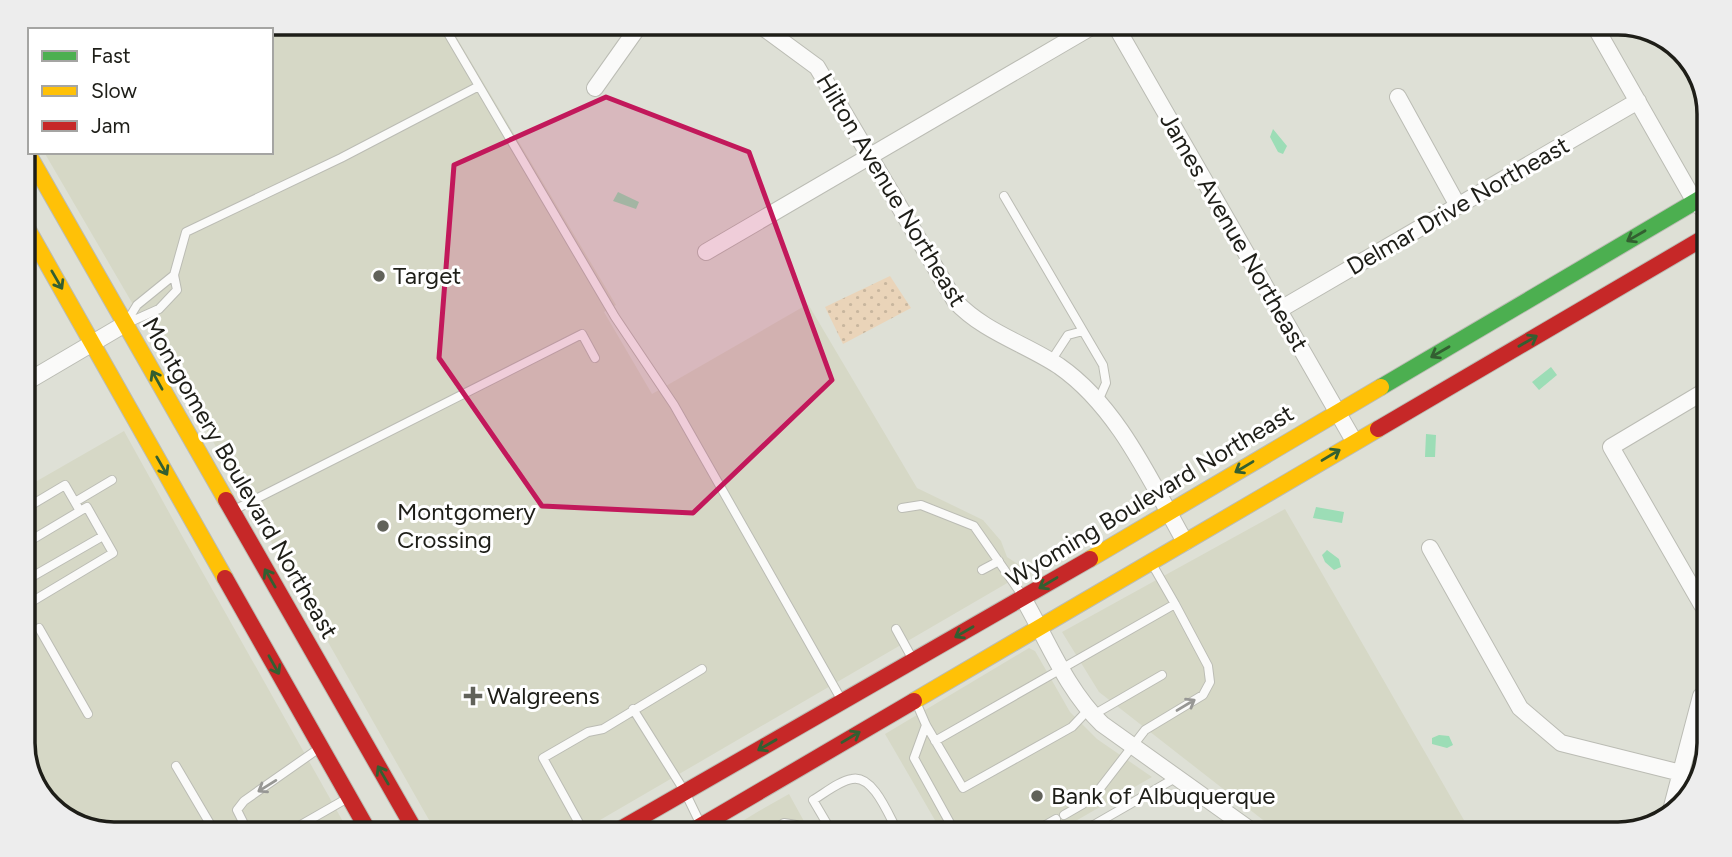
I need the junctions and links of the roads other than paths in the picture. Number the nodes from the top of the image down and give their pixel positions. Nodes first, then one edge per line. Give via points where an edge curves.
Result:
1 (449, 35) edge
2 (633, 35) edge
3 (773, 35) edge
4 (1078, 35) edge
5 (1121, 35) edge
6 (1600, 35) edge
7 (479, 86) junction
8 (595, 88) dead end
9 (1398, 97) dead end
10 (1638, 101) junction
11 (869, 158) junction
12 (35, 166) edge
13 (1697, 192) edge
14 (1004, 196) dead end
15 (1697, 200) edge
16 (1458, 206) junction
17 (35, 242) edge
18 (1697, 242) edge
19 (706, 251) dead end
20 (174, 275) junction
21 (1279, 310) junction
22 (125, 324) junction
23 (1083, 331) junction
24 (93, 343) junction
25 (595, 358) dead end
26 (1051, 361) junction
27 (35, 377) edge
28 (1697, 396) edge
29 (1099, 399) junction
30 (1337, 412) junction
31 (1353, 441) junction
32 (112, 480) dead end
33 (75, 502) junction
34 (35, 503) edge
35 (902, 508) dead end
36 (80, 511) junction
37 (232, 512) junction
38 (1168, 512) junction
39 (103, 536) junction
40 (35, 538) edge
41 (1185, 542) junction
42 (1430, 548) dead end
43 (999, 561) junction
44 (1151, 561) junction
45 (982, 570) dead end
46 (35, 575) edge
47 (1697, 596) edge
48 (1024, 598) junction
49 (35, 600) edge
50 (1175, 604) junction
51 (1040, 625) junction
52 (39, 628) dead end
53 (896, 629) dead end
54 (914, 661) junction
55 (1062, 668) junction
56 (702, 669) dead end
57 (1162, 675) dead end
58 (915, 699) junction
59 (842, 702) junction
60 (633, 709) junction
61 (1697, 711) edge
62 (1090, 713) junction
63 (88, 714) dead end
64 (926, 725) junction
65 (935, 741) junction
66 (1132, 745) junction
67 (321, 748) junction
68 (176, 766) dead end
69 (1681, 773) junction
70 (1177, 777) junction
71 (685, 792) junction
72 (349, 797) junction
73 (1675, 797) edge
74 (209, 822) edge
75 (243, 822) edge
76 (306, 822) edge
77 (363, 822) edge
78 (410, 822) edge
79 (578, 822) edge
80 (633, 822) edge
81 (700, 822) edge
82 (717, 822) edge
83 (826, 822) edge
84 (891, 822) edge
85 (949, 822) edge
86 (1051, 822) edge
87 (1099, 822) edge
88 (1239, 822) edge

1 - 7 lane
2 - 8 street
3 - 11 street, Hilton Avenue Northeast via 817,67
4 - 11 street
5 - 21 street, James Avenue Northeast
6 - 10 street
7 - 20 lane via 187,232
7 - 59 lane via 615,317 674,405
9 - 16 street
10 - 13 street
10 - 16 street, Delmar Drive Northeast
11 - 19 street
11 - 26 street, Hilton Avenue Northeast via 955,302 981,324
12 - 22 main road, Montgomery Boulevard Northeast
14 - 23 lane
15 -> 30 main road, Wyoming Boulevard Northeast
16 - 21 street, Delmar Drive Northeast
17 -> 24 main road
31 -> 18 main road
20 - 22 lane via 137,305
20 - 22 lane via 177,290 159,309
21 - 30 street, James Avenue Northeast
22 - 24 street
37 -> 22 main road, Montgomery Boulevard Northeast
23 - 26 lane via 1068,335
23 - 29 lane via 1106,376
24 - 27 street
24 -> 67 main road
25 - 37 lane via 582,334
26 - 29 street, Hilton Avenue Northeast
28 - 47 street via 1611,447
29 - 38 street, Hilton Avenue Northeast
30 - 31 street, James Avenue Northeast
30 -> 38 main road, Wyoming Boulevard Northeast
41 -> 31 main road
32 - 33 lane
33 - 34 lane via 65,485
33 - 36 lane
35 - 43 lane via 921,505 974,526
36 - 39 lane via 87,507
36 - 40 lane
78 -> 37 main road, Montgomery Boulevard Northeast
38 - 41 street, Hilton Avenue Northeast
38 -> 48 main road, Wyoming Boulevard Northeast
39 - 46 lane
39 - 49 lane via 113,552
41 - 44 main road
42 - 69 street via 1520,708 1541,728 1561,743
43 - 45 lane
43 - 48 lane
44 - 50 lane
44 - 51 main road
48 - 51 street
48 -> 54 main road, Wyoming Boulevard Northeast
50 - 55 lane
66 -> 50 lane via 1145,730 1202,695 1210,682 1208,666
51 - 55 street
51 - 58 main road
52 - 63 lane
53 - 54 lane
54 - 59 main road, Wyoming Boulevard Northeast
55 - 62 street
55 - 65 lane
56 - 60 lane
57 - 62 lane
58 - 64 lane
82 -> 58 main road
59 -> 71 main road, Wyoming Boulevard Northeast
60 - 71 lane
60 - 79 lane via 543,758
61 - 69 street
62 - 65 lane via 963,788
62 - 66 street
64 - 65 lane
64 - 85 lane via 914,758
66 - 70 street
66 - 86 lane via 1087,802
67 - 72 main road
67 -> 75 lane via 244,801 237,810
68 - 74 lane
69 - 73 street
70 - 87 lane
70 - 88 street
71 - 80 main road, Wyoming Boulevard Northeast
71 - 81 lane
72 - 76 lane
72 - 77 main road
83 - 84 lane via 813,800 853,778 863,779

